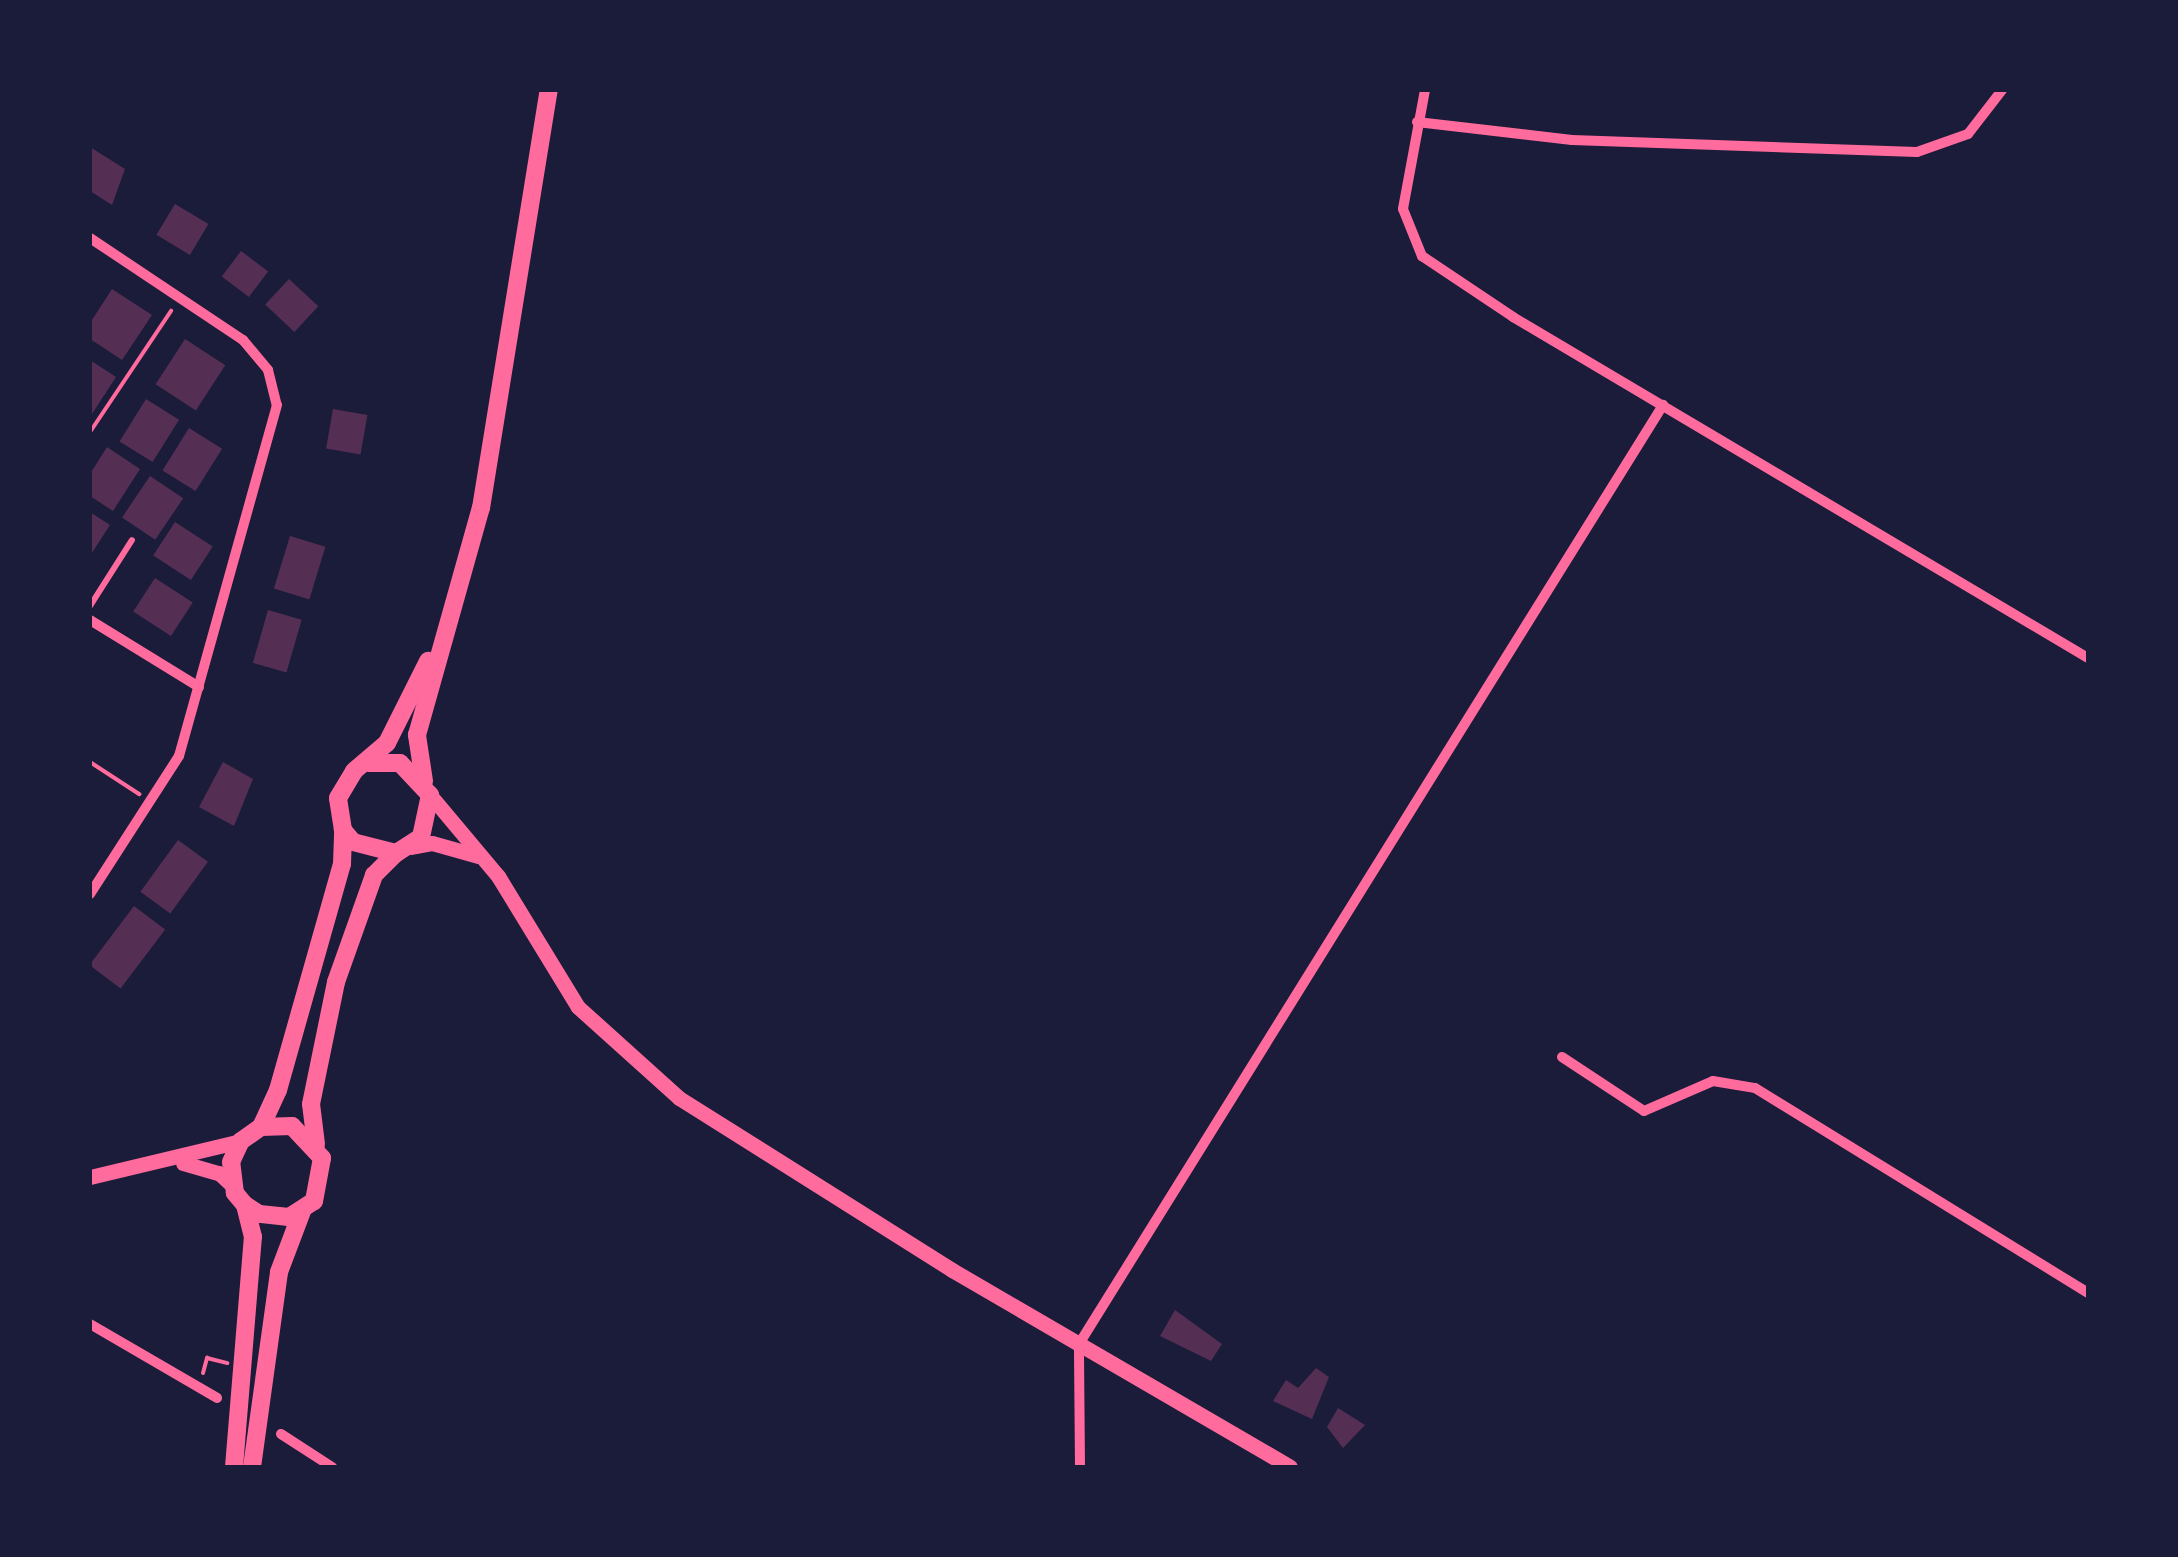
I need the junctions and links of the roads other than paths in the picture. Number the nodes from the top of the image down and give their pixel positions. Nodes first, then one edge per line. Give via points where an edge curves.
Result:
1 (549, 90) edge
2 (1425, 90) edge
3 (2002, 90) edge
4 (1418, 122) junction
5 (90, 238) edge
6 (1664, 405) junction
7 (132, 540) dead end
8 (90, 606) edge
9 (450, 610) junction
10 (90, 620) edge
11 (2088, 658) edge
12 (200, 688) junction
13 (368, 763) junction
14 (427, 788) junction
15 (343, 830) junction
16 (403, 850) junction
17 (486, 860) junction
18 (90, 894) edge
19 (1562, 1056) dead end
20 (261, 1127) junction
21 (241, 1141) junction
22 (316, 1144) junction
23 (170, 1160) junction
24 (90, 1177) edge
25 (233, 1186) junction
26 (246, 1206) junction
27 (302, 1211) junction
28 (2088, 1293) edge
29 (90, 1324) edge
30 (1079, 1344) junction
31 (217, 1398) dead end
32 (281, 1434) dead end
33 (234, 1467) edge
34 (252, 1467) edge
35 (332, 1467) edge
36 (1080, 1467) edge
37 (1290, 1467) edge

1 - 9 main road via 482,508
2 - 4 street
3 - 4 street via 1968,134 1916,152 1572,140
4 - 6 street via 1403,209 1422,256
5 - 12 street via 258,354 277,405
6 - 11 street
6 - 30 street
7 - 8 lane
9 - 13 main road via 401,721
9 - 14 main road via 417,735
10 - 12 street
12 - 18 street via 179,756
13 - 14 main road via 400,763
13 - 15 main road via 344,783 338,798
14 - 16 main road via 429,824
14 - 17 street
15 - 16 main road via 366,851
15 - 20 main road via 334,898
16 - 17 street via 446,844
16 - 22 main road via 374,874 336,982 311,1104
17 - 30 street via 578,1007 679,1098
19 - 28 street via 1644,1111 1713,1081 1756,1088
20 - 21 main road
20 - 22 main road via 292,1126
21 - 23 street
21 - 25 main road via 231,1162
22 - 27 main road via 324,1173
23 - 24 street
23 - 25 street via 218,1173
25 - 26 main road
26 - 27 main road via 274,1218
26 - 33 main road via 254,1237
27 - 34 main road via 279,1272
29 - 31 street
30 - 36 street
30 - 37 street
32 - 35 street

